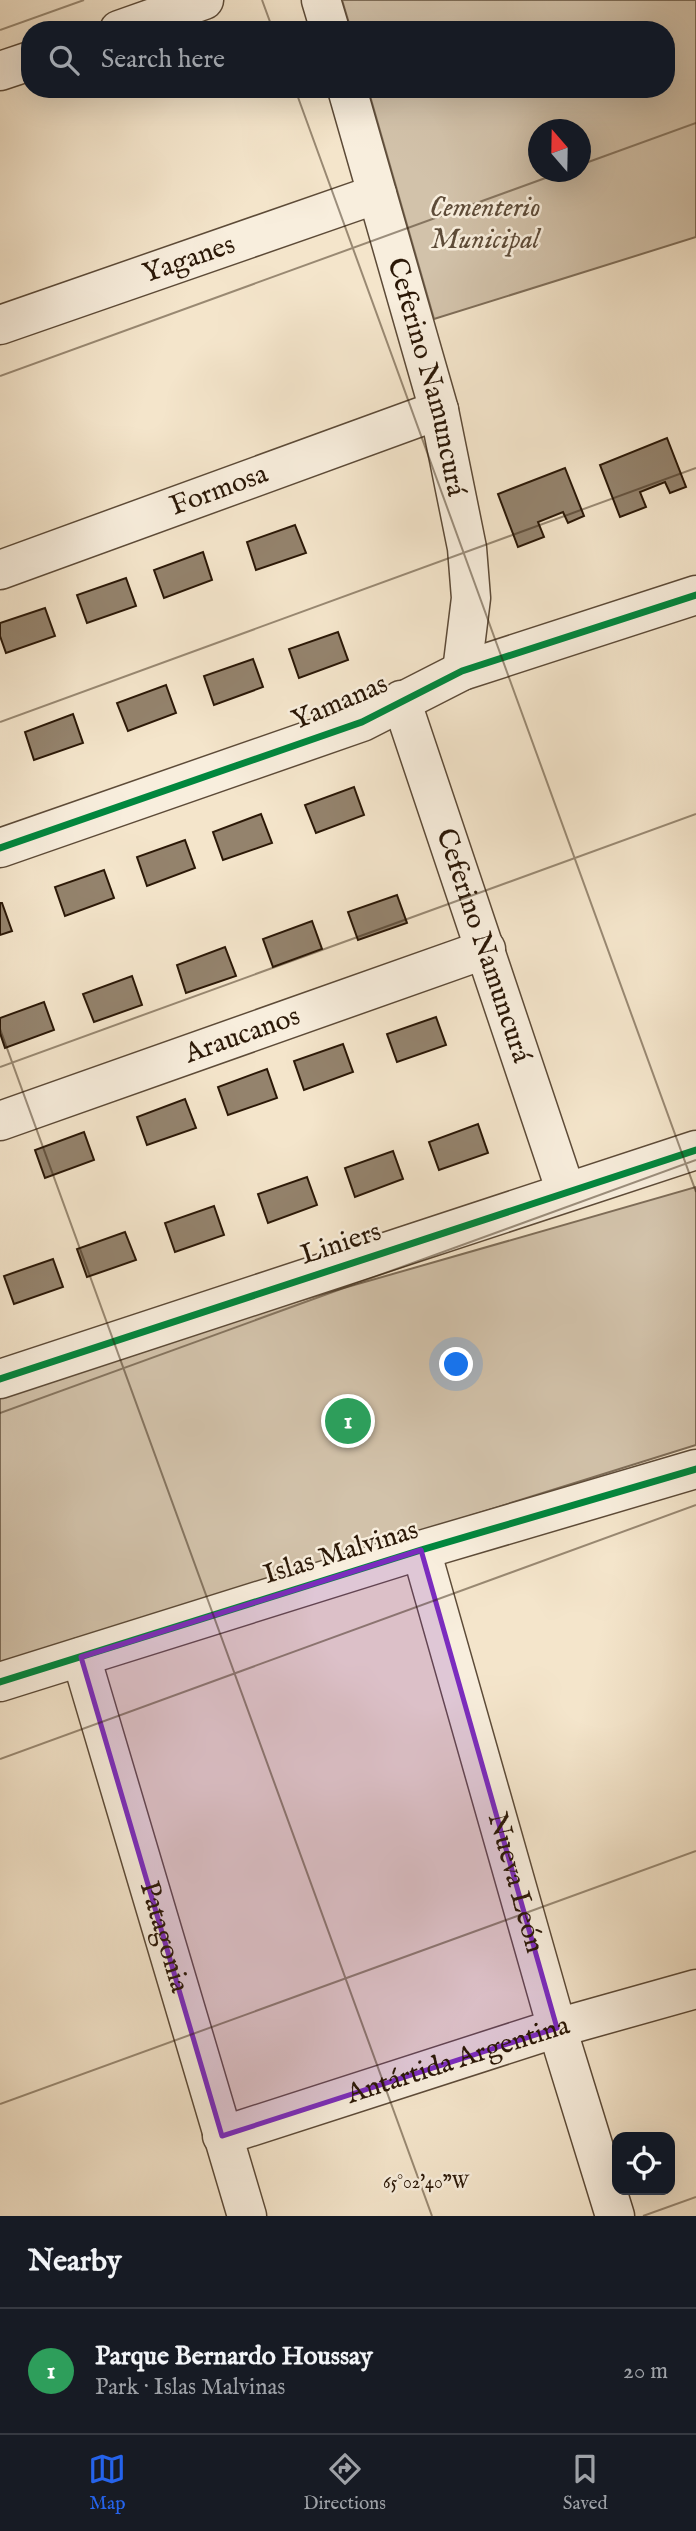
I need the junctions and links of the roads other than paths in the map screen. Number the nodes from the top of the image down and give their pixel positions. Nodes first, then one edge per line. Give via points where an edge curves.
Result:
1 (204, 0) edge
2 (321, 0) edge
3 (144, 21) edge
4 (327, 21) edge
5 (21, 64) edge
6 (0, 71) edge
7 (350, 98) edge
8 (377, 194) junction
9 (0, 326) edge
10 (439, 410) junction
11 (0, 570) edge
12 (696, 595) edge
13 (462, 671) junction
14 (401, 700) junction
15 (0, 849) edge
16 (486, 949) junction
17 (0, 1121) edge
18 (696, 1150) edge
19 (566, 1192) junction
20 (0, 1379) edge
21 (696, 1469) edge
22 (421, 1550) junction
23 (81, 1657) junction
24 (0, 1682) edge
25 (696, 1989) edge
26 (557, 2028) junction
27 (222, 2136) junction
28 (247, 2216) edge
29 (615, 2216) edge

1 - 3 street
2 - 4 street
5 - 6 street
7 - 8 street, Ceferino Namuncurá
8 - 9 street, Yaganes
8 - 10 street, Ceferino Namuncurá
10 - 11 street, Formosa
10 - 13 street, Ceferino Namuncurá via 467,548 471,598
12 - 13 street, Yamanas
13 - 14 street, Yamanas
14 - 15 street, Yamanas via 362,722
14 - 16 street, Ceferino Namuncurá
16 - 17 street, Araucanos
16 - 19 street, Ceferino Namuncurá
18 - 19 street, Liniers
19 - 20 street, Liniers
21 - 22 street, Islas Malvinas
22 - 23 street, Islas Malvinas
22 - 26 street, Nueva León
23 - 24 street, Islas Malvinas
23 - 27 street, Patagonia
25 - 26 street, Antártida Argentina
26 - 27 street, Antártida Argentina
26 - 29 street, Nueva León
27 - 28 street, Patagonia

